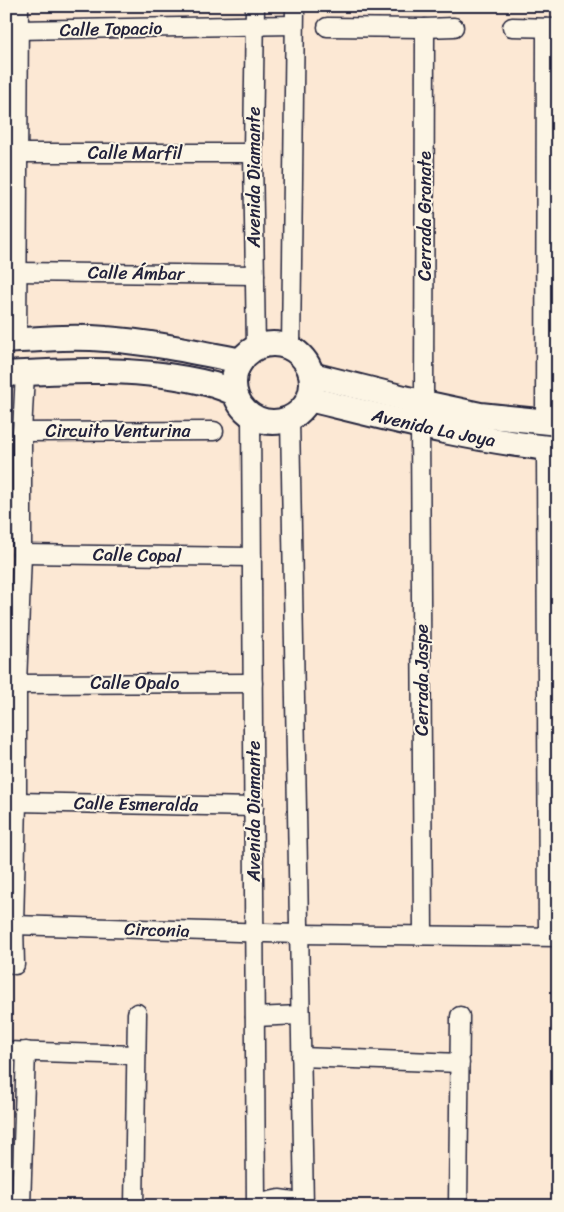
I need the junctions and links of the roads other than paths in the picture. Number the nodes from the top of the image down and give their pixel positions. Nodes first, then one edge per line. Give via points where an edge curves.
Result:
1 (19, 6) edge
2 (255, 6) edge
3 (294, 6) edge
4 (294, 25) junction
5 (254, 26) junction
6 (327, 27) dead end
7 (454, 27) dead end
8 (512, 27) dead end
9 (425, 28) junction
10 (552, 28) edge
11 (18, 30) junction
12 (18, 152) junction
13 (253, 153) junction
14 (17, 272) junction
15 (255, 275) junction
16 (12, 340) edge
17 (291, 348) junction
18 (248, 354) junction
19 (15, 373) edge
20 (312, 375) junction
21 (235, 393) junction
22 (309, 399) junction
23 (422, 414) junction
24 (251, 415) junction
25 (290, 418) junction
26 (551, 422) edge
27 (214, 431) dead end
28 (22, 432) junction
29 (552, 449) edge
30 (22, 554) junction
31 (252, 557) junction
32 (14, 585) edge
33 (253, 682) junction
34 (17, 684) junction
35 (18, 802) junction
36 (254, 807) junction
37 (14, 925) junction
38 (254, 932) junction
39 (299, 934) junction
40 (423, 934) junction
41 (553, 936) edge
42 (14, 965) dead end
43 (137, 1013) dead end
44 (300, 1015) junction
45 (460, 1016) dead end
46 (255, 1017) junction
47 (6, 1050) edge
48 (26, 1051) junction
49 (136, 1055) junction
50 (301, 1057) junction
51 (460, 1062) junction
52 (21, 1206) edge
53 (134, 1206) edge
54 (256, 1206) edge
55 (270, 1206) edge
56 (294, 1206) edge
57 (304, 1206) edge
58 (458, 1206) edge

1 - 11 street
2 - 5 street, Avenida Diamante
3 - 4 street
4 - 5 street, Calle Topacio
4 - 17 street
5 - 11 street, Calle Topacio
5 - 13 street, Avenida Diamante
6 - 9 street
7 - 9 street
8 - 10 street
9 - 23 street, Cerrada Granate
10 - 26 street
11 - 12 street
12 - 13 street, Calle Marfil
12 - 14 street
13 - 15 street, Avenida Diamante
14 - 15 street, Calle Ámbar
14 - 16 street
15 - 18 street, Avenida Diamante
16 - 18 street via 105,339
17 - 18 street via 267,344
17 - 20 street via 308,364
18 - 21 street via 236,371
19 - 21 street via 111,371 158,374 211,384
19 - 28 street
20 - 22 street
20 - 23 street, Avenida La Joya
21 - 24 street via 241,406
22 - 23 street, Avenida La Joya
22 - 25 street
23 - 26 street, Avenida La Joya via 480,415
23 - 29 street, Avenida La Joya via 479,438
23 - 40 street, Cerrada Jaspe
24 - 25 street via 264,421
24 - 31 street, Avenida Diamante
25 - 39 street
27 - 28 street, Circuito Venturina
28 - 30 street
29 - 41 street
30 - 31 street, Calle Copal
30 - 32 street
31 - 33 street, Avenida Diamante
32 - 34 street
33 - 34 street, Calle Opalo
33 - 36 street, Avenida Diamante
34 - 35 street
35 - 36 street, Calle Esmeralda
35 - 37 street
36 - 38 street, Avenida Diamante
37 - 38 street, Circonia
37 - 42 street
38 - 39 street, Circonia
38 - 46 street, Avenida Diamante
39 - 40 street
39 - 44 street
40 - 41 street
43 - 49 street
44 - 46 street
44 - 50 street
45 - 51 street
46 - 54 street, Avenida Diamante
47 - 48 street
48 - 49 street
48 - 52 street
49 - 53 street
50 - 51 street
50 - 57 street
51 - 58 street
55 - 56 main road

